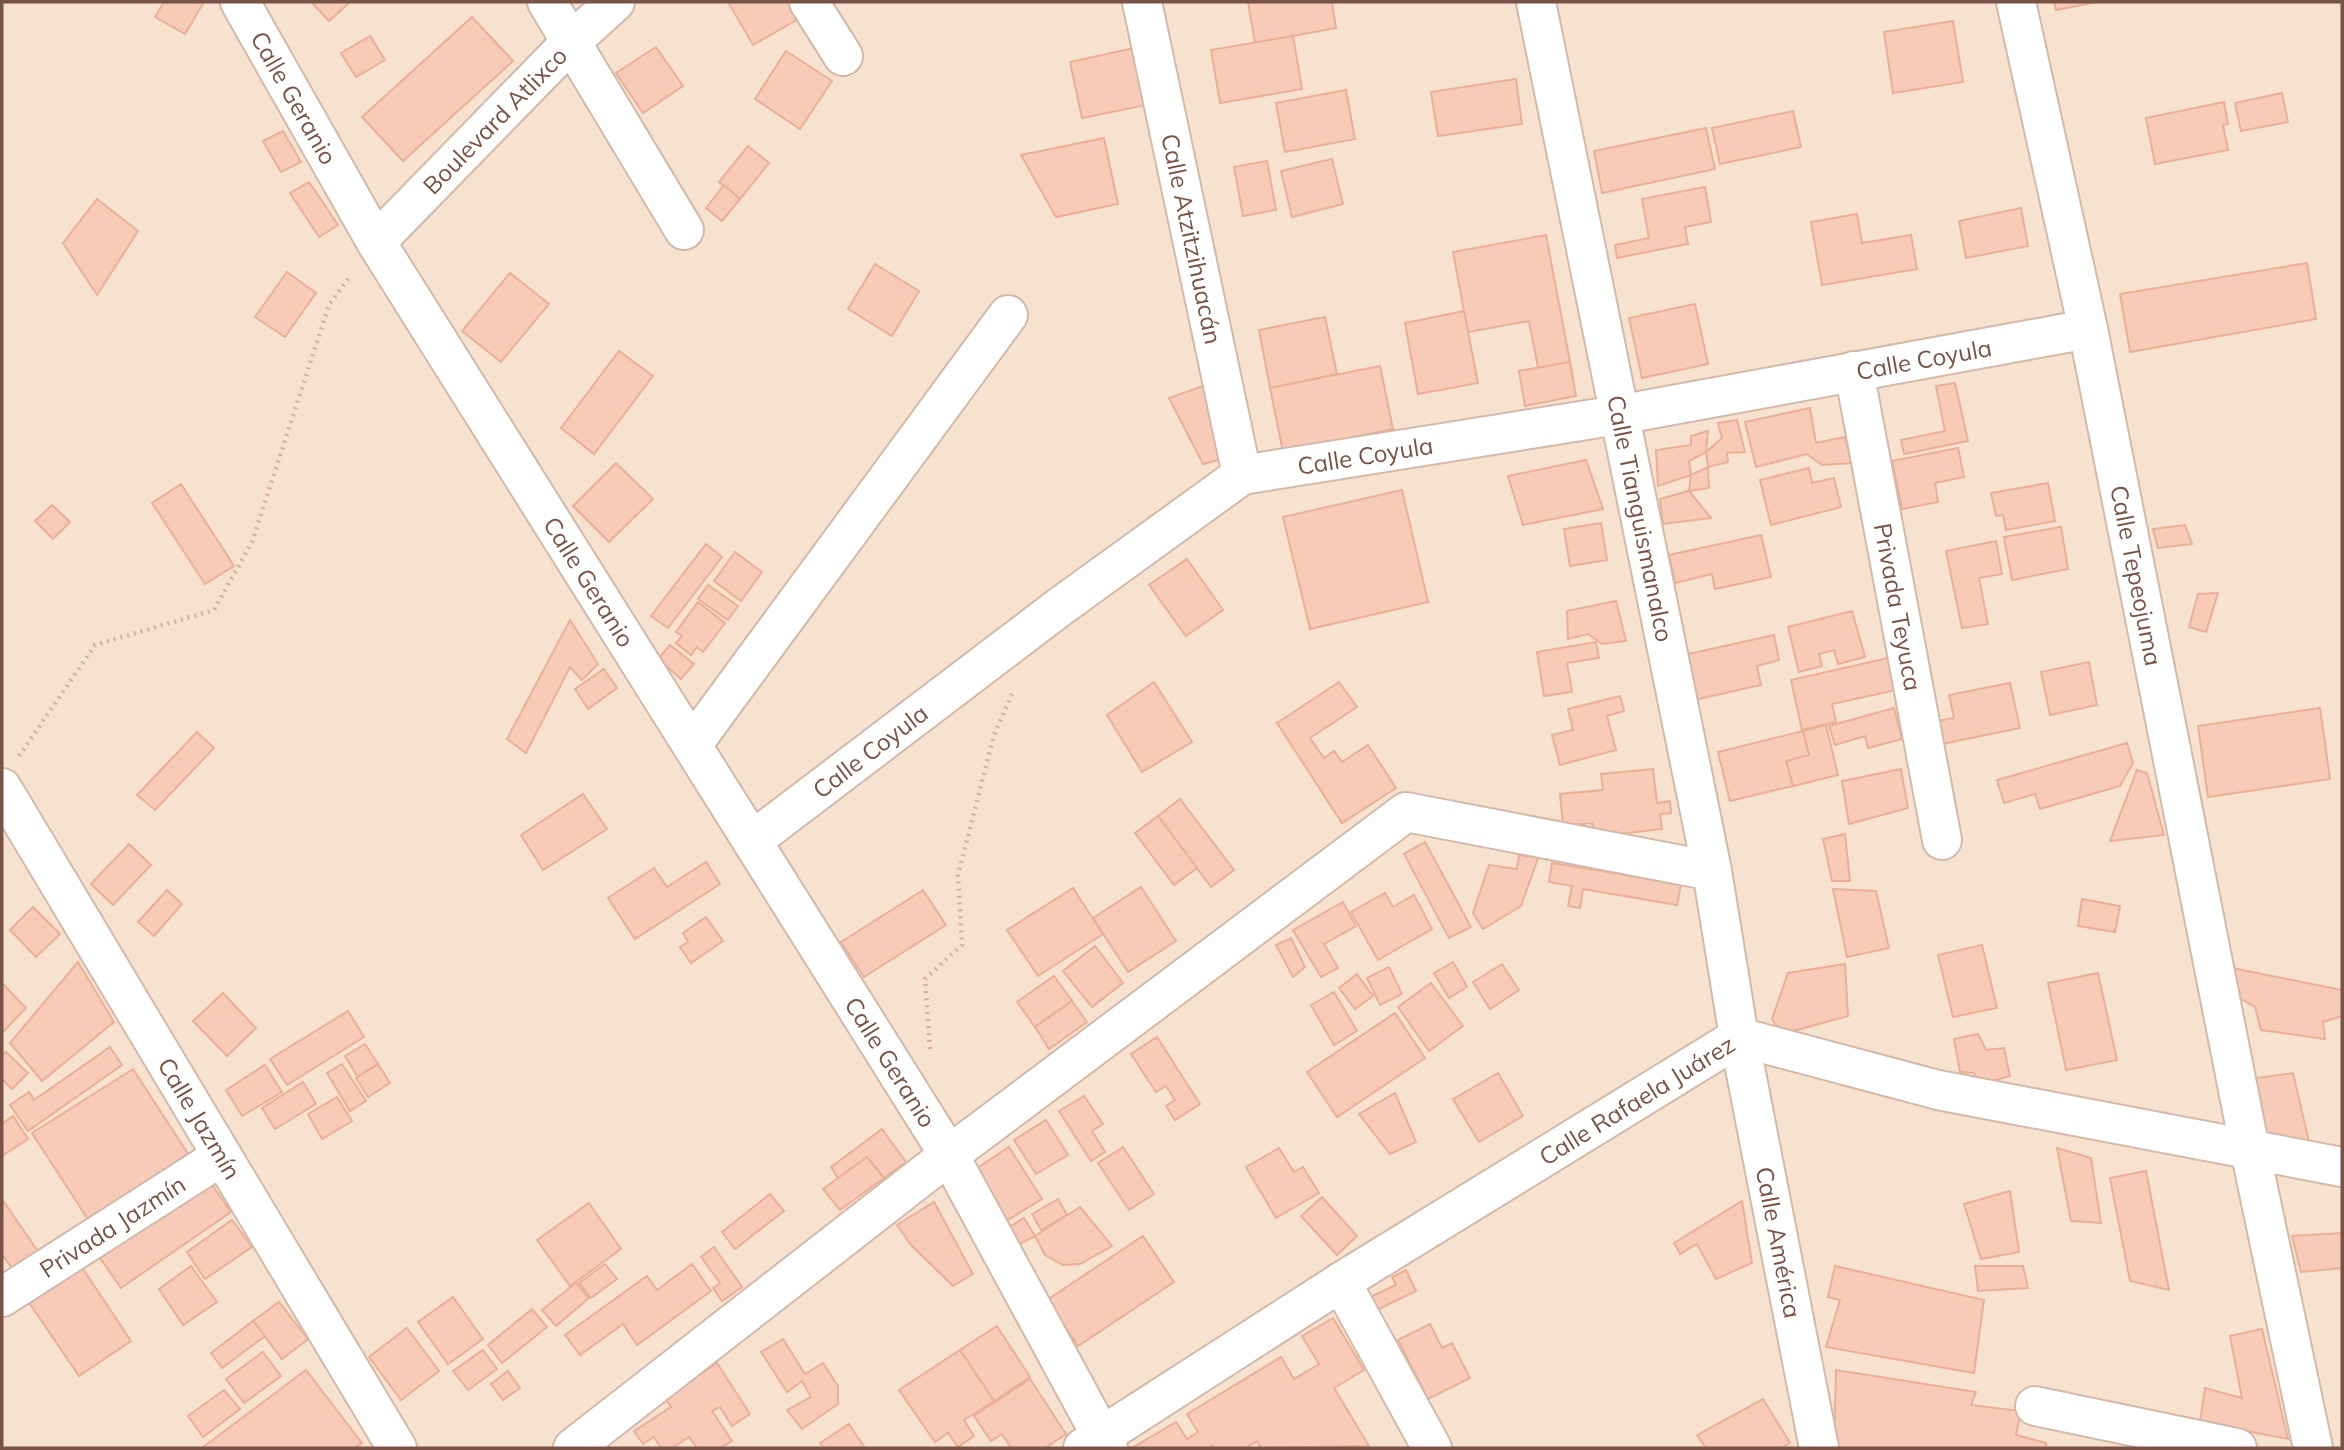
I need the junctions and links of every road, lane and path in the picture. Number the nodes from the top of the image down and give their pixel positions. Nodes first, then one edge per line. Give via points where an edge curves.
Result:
1 (240, 2) edge
2 (547, 2) edge
3 (615, 2) edge
4 (809, 2) edge
5 (1142, 2) edge
6 (1536, 2) edge
7 (2016, 2) edge
8 (571, 42) junction
9 (843, 56) dead end
10 (684, 230) dead end
11 (376, 242) junction
12 (1008, 315) dead end
13 (2088, 329) junction
14 (1854, 372) junction
15 (1618, 415) junction
16 (1242, 475) junction
17 (1016, 686) dead end
18 (692, 745) junction
19 (10, 773) edge
20 (753, 840) junction
21 (1941, 841) dead end
22 (1712, 871) junction
23 (1738, 1037) junction
24 (930, 1054) dead end
25 (2250, 1150) junction
26 (950, 1155) junction
27 (222, 1156) junction
28 (2342, 1167) edge
29 (1341, 1282) junction
30 (2, 1297) edge
31 (2035, 1406) dead end
32 (1098, 1444) edge
33 (397, 1448) edge
34 (573, 1448) edge
35 (1432, 1448) edge
36 (1819, 1448) edge
37 (2237, 1448) edge
38 (2313, 1448) edge

1 - 11 street, Calle Geranio
2 - 8 street
3 - 8 street, Boulevard Atlixco
4 - 9 street
5 - 16 street, Calle Atzitzihuacán
6 - 15 street, Calle Tianguismanalco
7 - 13 street, Calle Tepeojuma
8 - 10 street
8 - 11 street, Boulevard Atlixco
11 - 18 street, Calle Geranio
11 - 19 path via 329,305 252,542 214,610 95,645
12 - 18 street
13 - 14 street, Calle Coyula
13 - 25 street, Calle Tepeojuma
14 - 15 street, Calle Coyula
14 - 21 street, Privada Teyuca
15 - 16 street, Calle Coyula
15 - 22 street, Calle Tianguismanalco
16 - 20 street, Calle Coyula
17 - 24 path via 994,735 958,875 962,946 925,979
18 - 20 street, Calle Geranio
19 - 27 street, Calle Jazmín
20 - 26 street, Calle Geranio
22 - 23 street, Calle Tianguismanalco
22 - 26 street via 1406,812
23 - 25 street, Calle Rafaela Juárez via 1938,1090
23 - 29 street, Calle Rafaela Juárez
23 - 36 street, Calle América
25 - 28 street, Calle Rafaela Juárez
25 - 38 street, Calle Tepeojuma
26 - 32 street, Calle Geranio
26 - 34 street
27 - 30 street, Privada Jazmín
27 - 33 street, Calle Jazmín
29 - 32 street, Calle Rafaela Juárez
29 - 35 street
31 - 37 street

